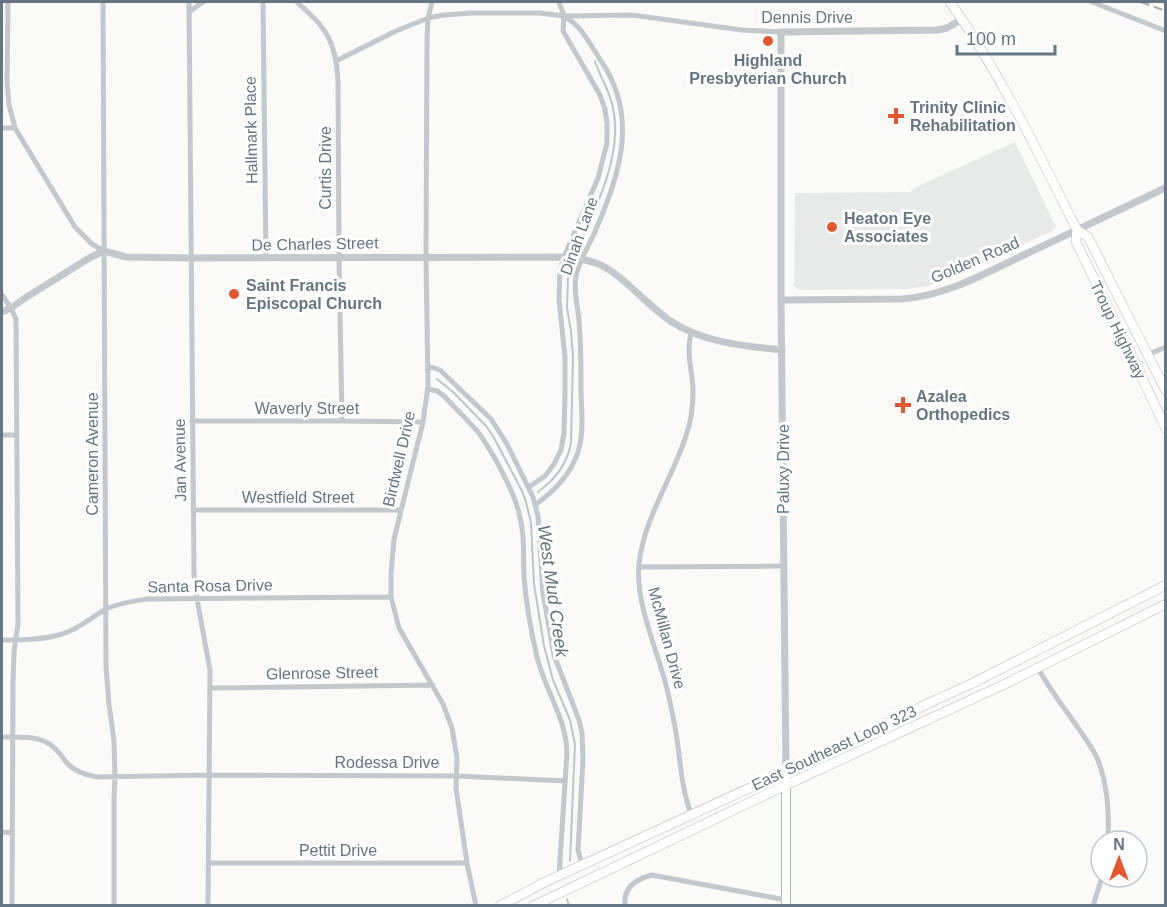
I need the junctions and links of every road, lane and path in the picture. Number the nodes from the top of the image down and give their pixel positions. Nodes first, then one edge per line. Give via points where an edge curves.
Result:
1 (8, 2) edge
2 (103, 2) edge
3 (189, 2) edge
4 (203, 2) edge
5 (263, 2) edge
6 (432, 2) edge
7 (559, 2) edge
8 (950, 2) edge
9 (1092, 2) edge
10 (301, 3) edge
11 (189, 12) junction
12 (564, 16) junction
13 (428, 18) junction
14 (962, 19) junction
15 (1166, 31) edge
16 (781, 32) junction
17 (336, 61) junction
18 (2, 128) edge
19 (15, 128) junction
20 (1166, 187) edge
21 (1077, 230) junction
22 (104, 251) junction
23 (564, 256) junction
24 (339, 257) junction
25 (426, 257) junction
26 (192, 258) junction
27 (266, 258) junction
28 (582, 260) junction
29 (2, 295) edge
30 (781, 300) junction
31 (11, 308) junction
32 (2, 312) edge
33 (691, 332) junction
34 (1166, 347) edge
35 (782, 350) junction
36 (1147, 355) junction
37 (429, 366) junction
38 (428, 389) junction
39 (1166, 391) edge
40 (342, 421) junction
41 (192, 422) junction
42 (423, 422) junction
43 (1166, 429) edge
44 (2, 435) edge
45 (16, 435) junction
46 (529, 487) junction
47 (535, 505) junction
48 (194, 510) junction
49 (401, 510) junction
50 (783, 566) junction
51 (639, 567) junction
52 (1166, 585) edge
53 (391, 597) junction
54 (197, 599) junction
55 (1166, 604) edge
56 (106, 610) junction
57 (2, 640) edge
58 (15, 640) junction
59 (1038, 668) junction
60 (433, 685) junction
61 (211, 688) junction
62 (2, 737) edge
63 (12, 737) junction
64 (786, 771) junction
65 (209, 775) junction
66 (457, 776) junction
67 (115, 777) junction
68 (565, 782) junction
69 (786, 785) junction
70 (692, 814) junction
71 (1108, 829) edge
72 (2, 832) edge
73 (12, 832) junction
74 (209, 863) junction
75 (467, 863) junction
76 (582, 865) junction
77 (559, 876) junction
78 (1098, 889) edge
79 (786, 903) edge
80 (12, 906) edge
81 (114, 906) edge
82 (208, 906) edge
83 (476, 906) edge
84 (500, 906) edge
85 (533, 906) edge
86 (625, 906) edge
87 (1093, 906) edge

1 - 19 street, De Charles Street via 7,83
2 - 22 street, Cameron Avenue
3 - 11 street, Jan Avenue
4 - 11 street
5 - 27 street, Hallmark Place
6 - 13 street, Birdwell Drive
7 - 12 street, Dinah Lane
8 - 14 main road, Troup Highway
9 - 15 street
10 - 17 street, Curtis Drive via 327,34
11 - 26 street, Jan Avenue
12 - 13 street, Dennis Drive via 472,13
12 - 16 street, Dennis Drive via 632,15
12 - 23 street, Dinah Lane via 563,31 600,95 607,124 607,143 598,178
12 - 28 street, Dinah Lane via 578,26 608,71 617,90 624,133 615,178
13 - 17 street, Dennis Drive
13 - 25 street, Birdwell Drive
14 - 16 street, Dennis Drive via 938,30
14 - 21 main road, Troup Highway via 1006,91
16 - 30 street, Paluxy Drive
17 - 24 street, Curtis Drive
18 - 19 street
19 - 22 street, De Charles Street via 75,227
20 - 21 street, Golden Road
21 - 30 street, Golden Road via 968,281 920,297
21 - 36 main road, Troup Highway via 1088,237
21 - 43 main road, Troup Highway via 1076,242
22 - 26 street, De Charles Street via 126,256
22 - 31 street
22 - 56 street, Cameron Avenue
23 - 25 street, De Charles Street
23 - 28 street, De Charles Street
23 - 46 street, Dinah Lane via 559,300 565,357 564,434 554,464
24 - 25 street, De Charles Street
24 - 27 street, De Charles Street
24 - 40 street, Curtis Drive
25 - 37 street, Birdwell Drive
26 - 27 street, De Charles Street
26 - 41 street, Jan Avenue
28 - 33 street, De Charles Street via 596,262 671,321
28 - 47 street, Dinah Lane via 575,293 580,347 580,444 565,477
29 - 31 street
30 - 35 street, Paluxy Drive
31 - 32 street
31 - 45 street via 16,319
33 - 35 street, De Charles Street via 720,342
33 - 51 street, McMillan Drive via 692,414 646,531
34 - 36 street
35 - 50 street, Paluxy Drive
36 - 39 main road, Troup Highway
37 - 38 street, Birdwell Drive
37 - 46 street via 440,370 491,419
38 - 42 street, Birdwell Drive
38 - 68 street via 444,396 477,432 517,505 537,655 566,737
40 - 41 street, Waverly Street
40 - 42 street, Waverly Street
41 - 48 street, Jan Avenue
42 - 49 street, Birdwell Drive
44 - 45 street
45 - 58 street
46 - 47 street
47 - 76 street via 543,593 554,655 582,733 578,850
48 - 49 street, Westfield Street
48 - 54 street, Jan Avenue
49 - 53 street, Birdwell Drive via 394,539
50 - 51 street
50 - 64 street, Paluxy Drive
51 - 70 street, McMillan Drive via 641,596 668,692 686,801
52 - 64 main road, East Southeast Loop 323 via 973,684
53 - 54 street, Santa Rosa Drive
53 - 60 street, Birdwell Drive via 399,628
54 - 56 street, Santa Rosa Drive via 147,599
54 - 61 street, Jan Avenue
55 - 59 main road, East Southeast Loop 323
56 - 58 street, Santa Rosa Drive via 62,634
56 - 67 street, Cameron Avenue via 106,668
57 - 58 street, Santa Rosa Drive
58 - 63 street
59 - 69 main road, East Southeast Loop 323
59 - 71 street via 1097,757 1108,804
60 - 61 street, Glenrose Street
60 - 66 street, Birdwell Drive via 452,728
61 - 65 street, Jan Avenue
62 - 63 street, Rodessa Drive
63 - 67 street, Rodessa Drive via 48,743 68,765 87,775
63 - 73 street
64 - 69 main road, Paluxy Drive
64 - 70 main road, East Southeast Loop 323
65 - 66 street, Rodessa Drive
65 - 67 street, Rodessa Drive
65 - 74 street, Jan Avenue
66 - 68 street, Rodessa Drive
66 - 75 street, Birdwell Drive
67 - 81 street, Cameron Avenue
68 - 77 street
69 - 79 main road, Paluxy Drive
69 - 85 main road, East Southeast Loop 323
70 - 76 main road, East Southeast Loop 323
72 - 73 street
73 - 80 street
74 - 75 street, Pettit Drive
74 - 82 street, Jan Avenue
75 - 83 street, Birdwell Drive
76 - 77 main road, East Southeast Loop 323
77 - 84 main road, East Southeast Loop 323
78 - 87 street
79 - 86 street via 652,875 634,882 624,898

